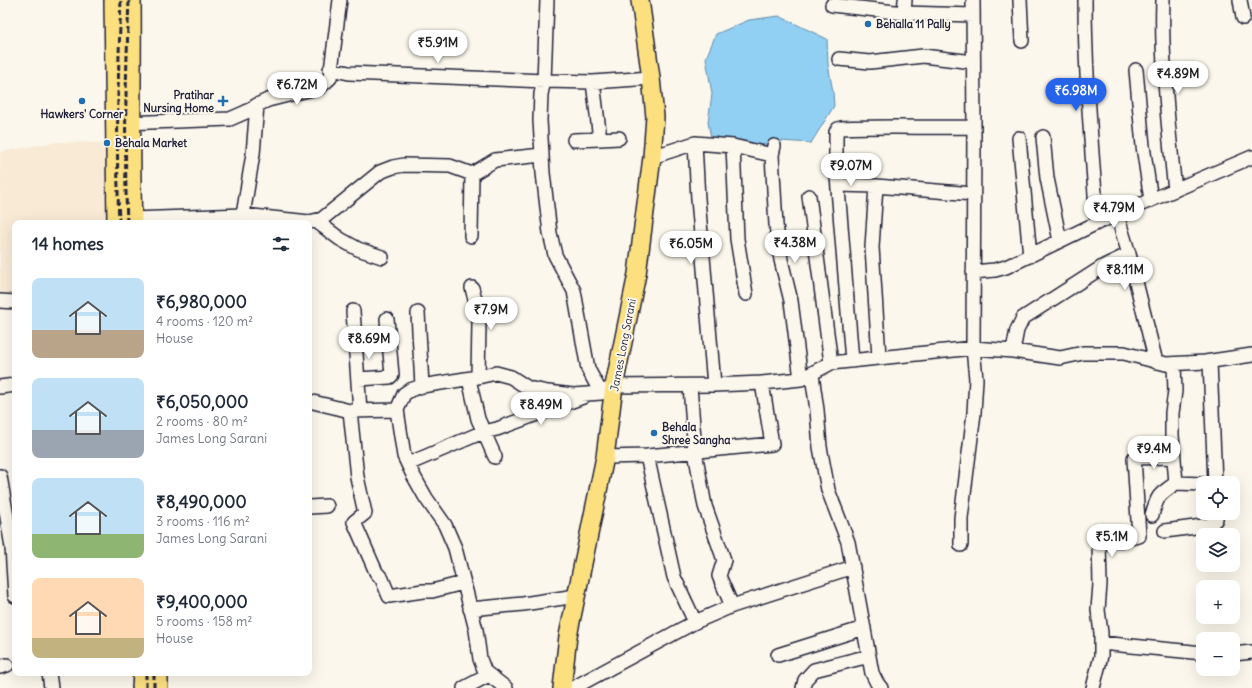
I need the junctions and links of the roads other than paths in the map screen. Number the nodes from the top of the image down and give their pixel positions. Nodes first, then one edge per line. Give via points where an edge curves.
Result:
1 (114, 0) edge
2 (130, 0) edge
3 (340, 0) edge
4 (547, 0) edge
5 (640, 0) edge
6 (904, 0) edge
7 (973, 0) edge
8 (1020, 0) edge
9 (1085, 0) edge
10 (1163, 0) edge
11 (1240, 0) edge
12 (832, 5) dead end
13 (904, 13) junction
14 (973, 15) junction
15 (1243, 18) dead end
16 (1022, 41) dead end
17 (839, 59) dead end
18 (973, 62) junction
19 (330, 69) junction
20 (1136, 70) dead end
21 (651, 78) junction
22 (544, 81) junction
23 (593, 82) junction
24 (257, 106) junction
25 (123, 123) junction
26 (974, 127) junction
27 (1044, 137) dead end
28 (619, 138) dead end
29 (1019, 138) dead end
30 (600, 139) junction
31 (574, 140) dead end
32 (695, 143) junction
33 (733, 146) junction
34 (542, 156) junction
35 (1252, 156) edge
36 (652, 157) junction
37 (472, 174) junction
38 (838, 186) junction
39 (876, 186) junction
40 (1175, 190) junction
41 (974, 194) junction
42 (809, 196) dead end
43 (1151, 200) junction
44 (243, 215) junction
45 (1117, 215) junction
46 (127, 220) edge
47 (175, 220) edge
48 (257, 220) edge
49 (316, 221) junction
50 (312, 222) edge
51 (1097, 223) junction
52 (471, 236) dead end
53 (1060, 241) junction
54 (1129, 254) junction
55 (1030, 256) junction
56 (382, 257) dead end
57 (973, 272) junction
58 (472, 288) dead end
59 (746, 294) dead end
60 (0, 301) edge
61 (12, 302) edge
62 (353, 311) dead end
63 (418, 313) dead end
64 (387, 319) dead end
65 (973, 348) junction
66 (1013, 351) junction
67 (1252, 355) edge
68 (879, 358) junction
69 (852, 361) junction
70 (1156, 362) junction
71 (1210, 362) junction
72 (832, 363) junction
73 (1174, 364) junction
74 (806, 377) junction
75 (474, 378) junction
76 (358, 379) junction
77 (762, 383) junction
78 (12, 385) edge
79 (714, 385) junction
80 (422, 386) junction
81 (690, 386) junction
82 (0, 387) edge
83 (603, 391) junction
84 (312, 402) edge
85 (398, 410) junction
86 (355, 411) junction
87 (483, 432) junction
88 (695, 452) junction
89 (647, 456) junction
90 (495, 457) dead end
91 (605, 457) junction
92 (1174, 457) junction
93 (408, 464) junction
94 (0, 476) edge
95 (1215, 476) edge
96 (1176, 483) junction
97 (1196, 484) edge
98 (327, 506) dead end
99 (312, 507) edge
100 (1152, 515) dead end
101 (1215, 520) edge
102 (1165, 531) dead end
103 (960, 545) dead end
104 (12, 547) edge
105 (853, 567) junction
106 (463, 583) junction
107 (576, 596) junction
108 (732, 606) junction
109 (470, 609) junction
110 (695, 622) junction
111 (864, 628) junction
112 (1101, 643) junction
113 (1196, 652) edge
114 (1252, 652) edge
115 (1240, 653) edge
116 (778, 654) dead end
117 (870, 656) junction
118 (489, 675) junction
119 (49, 676) edge
120 (143, 676) edge
121 (158, 676) edge
122 (51, 688) edge
123 (142, 688) edge
124 (158, 688) edge
125 (464, 688) edge
126 (506, 688) edge
127 (562, 688) edge
128 (573, 688) edge
129 (803, 688) edge
130 (881, 688) edge
131 (1093, 688) edge

1 - 25 highway
2 - 25 highway via 132,87
3 - 19 street
4 - 22 street
5 - 21 main road, James Long Sarani
6 - 13 street
7 - 14 street
8 - 16 street
9 - 51 street via 1088,108
10 - 40 street via 1164,70
11 - 15 street
12 - 13 street
13 - 14 street
14 - 18 street
17 - 18 street via 870,62 923,56
18 - 26 street
19 - 22 street via 350,73
19 - 24 street via 330,78 320,87 268,100
20 - 43 street
21 - 23 street
21 - 36 main road, James Long Sarani via 655,117
22 - 23 street
22 - 34 street via 540,120
23 - 30 street
24 - 25 street via 230,119
24 - 44 street via 253,154
25 - 46 highway
26 - 38 street via 838,129 835,136
26 - 41 street
27 - 53 street via 1047,178
28 - 30 street
29 - 55 street
30 - 31 street
32 - 33 street
32 - 36 street
32 - 79 street
33 - 59 street via 737,239
33 - 74 street via 773,150 776,225 781,260
34 - 37 street via 495,160
34 - 83 street via 555,255 574,291 587,364
35 - 40 street
36 - 83 main road, James Long Sarani via 637,274
37 - 49 street via 450,166 393,167 380,172 322,219
37 - 52 street
38 - 39 street
38 - 69 street
39 - 41 street
39 - 68 street via 872,247
40 - 43 street
41 - 57 street
42 - 72 street
43 - 45 street
44 - 47 street
44 - 48 street
45 - 51 street
45 - 54 street
49 - 50 street
49 - 56 street via 358,249
51 - 53 street
53 - 55 street
54 - 66 street via 1104,266 1023,318 1017,330
54 - 70 street
55 - 57 street via 1001,269
57 - 65 street
58 - 75 street via 479,323
60 - 61 street
62 - 76 street
63 - 80 street
64 - 76 street via 392,375
65 - 66 street
65 - 68 street
65 - 103 street via 976,386
66 - 70 street via 1060,358 1083,354 1124,353
67 - 71 street
68 - 69 street
69 - 72 street
70 - 73 street
71 - 73 street
71 - 95 street
72 - 74 street
73 - 92 street
74 - 77 street
74 - 105 street via 817,410 820,447 828,490 848,542
75 - 80 street
75 - 83 street via 496,372 511,377 528,388 548,392 573,395
75 - 87 street via 475,408
76 - 86 street
77 - 79 street
77 - 88 street via 772,444
78 - 82 street
79 - 81 street
80 - 85 street via 404,394
81 - 83 street
81 - 88 street
83 - 87 street
83 - 91 main road, James Long Sarani
84 - 86 street
85 - 86 street
85 - 93 street via 404,456
86 - 106 street via 357,477 365,513 354,522 389,596 432,591
87 - 90 street
87 - 93 street
88 - 89 street
88 - 108 street via 705,506 724,560 719,576
89 - 91 street
89 - 110 street via 674,577
91 - 107 main road, James Long Sarani
92 - 96 street
92 - 112 street via 1134,458 1139,536 1121,540 1106,539 1099,543 1098,610
93 - 106 street via 456,548
94 - 104 street
96 - 97 street
96 - 100 street via 1160,494
98 - 99 street
101 - 102 street via 1210,525
105 - 108 street
105 - 111 street
106 - 109 street
107 - 109 street
107 - 127 main road, James Long Sarani
108 - 110 street
109 - 118 street via 480,659 485,672
110 - 128 street
111 - 116 street
111 - 117 street
112 - 113 street
112 - 131 street via 1101,656
114 - 115 street
117 - 129 street via 814,670 805,680
117 - 130 street via 872,673
118 - 125 street
118 - 126 street
119 - 122 street
120 - 123 highway
121 - 124 highway

